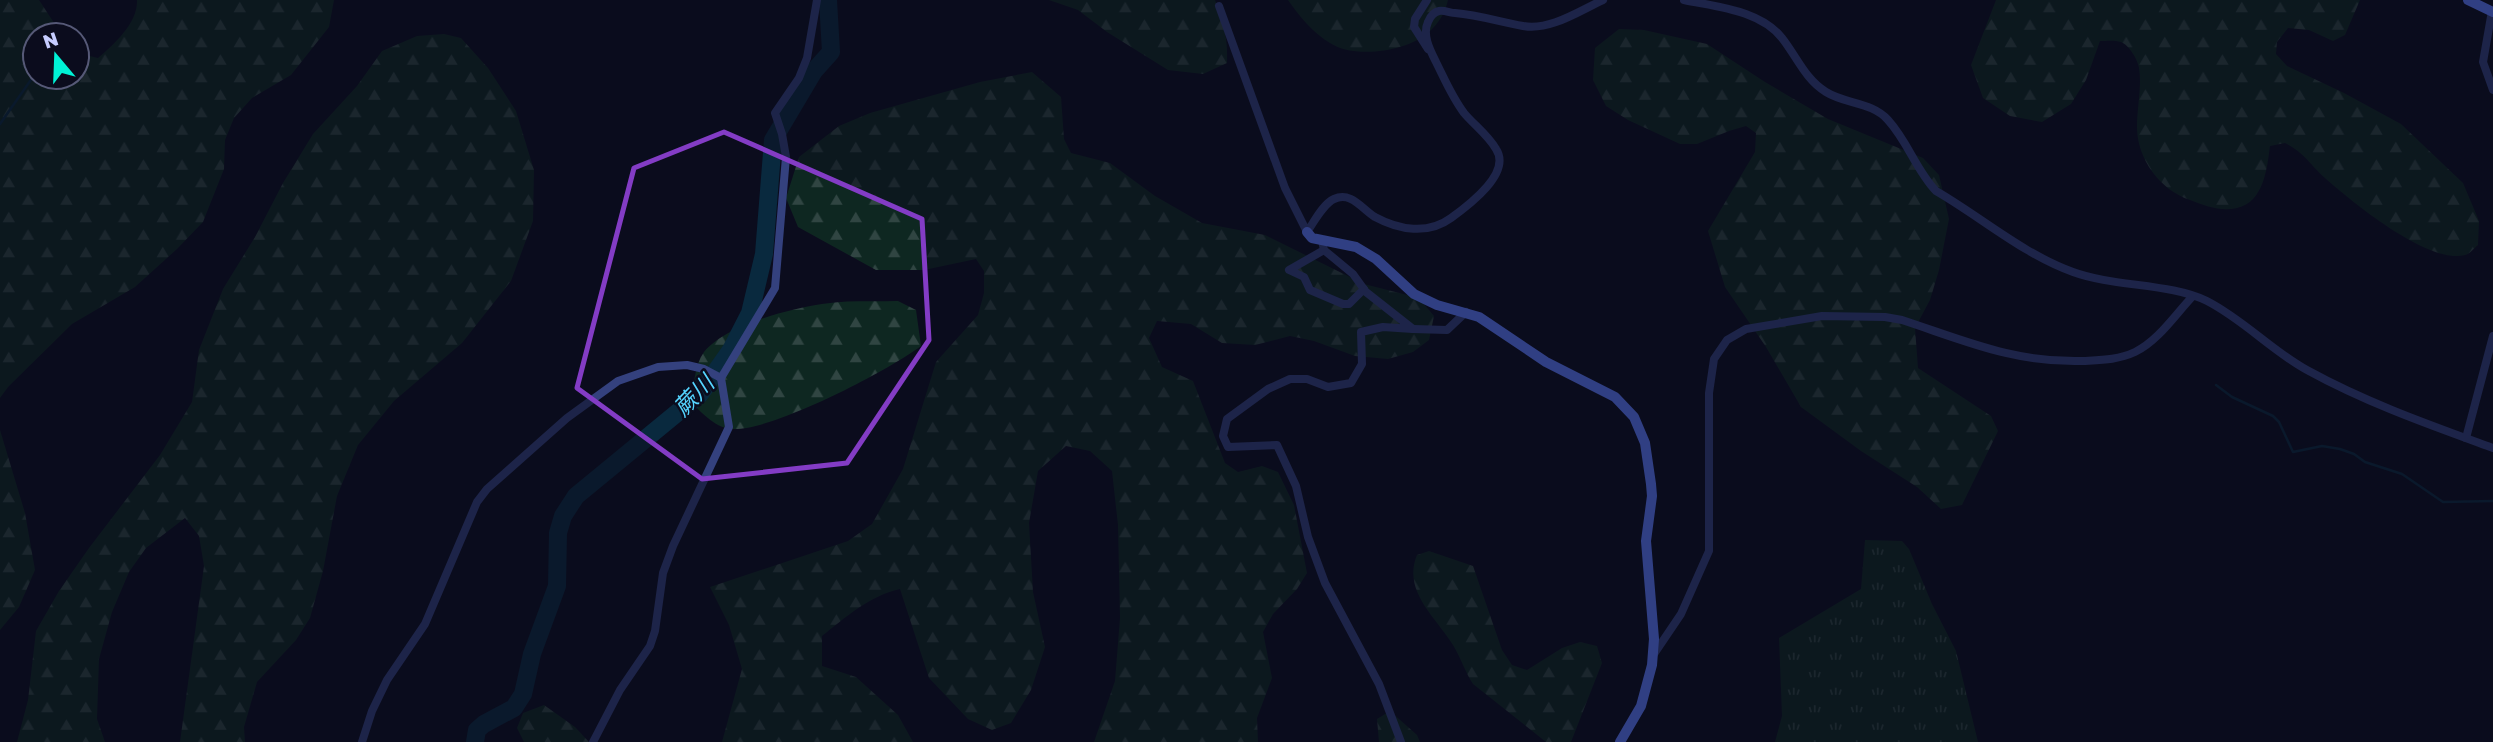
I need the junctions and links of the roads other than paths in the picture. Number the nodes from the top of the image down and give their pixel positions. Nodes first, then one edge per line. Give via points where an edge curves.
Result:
1 (817, 0) edge
2 (1427, 0) edge
3 (1603, 0) edge
4 (1684, 0) edge
5 (1740, 0) edge
6 (2468, 0) edge
7 (1219, 6) dead end
8 (1738, 11) junction
9 (2492, 11) edge
10 (1431, 53) junction
11 (2493, 90) edge
12 (1307, 232) junction
13 (1323, 245) junction
14 (1364, 289) junction
15 (2192, 297) junction
16 (1466, 312) junction
17 (1413, 329) junction
18 (2493, 336) edge
19 (721, 379) junction
20 (2466, 438) junction
21 (2493, 448) edge
22 (1653, 656) junction
23 (362, 742) edge
24 (593, 742) edge
25 (1401, 742) edge
26 (1620, 742) edge

1 - 19 street via 807,58 775,113 786,157 775,288
2 - 10 street via 1414,27
3 - 10 street via 1538,27 1440,11 1427,24
4 - 8 street
5 - 8 street
6 - 9 street
7 - 12 street via 1285,188
8 - 15 street via 1773,27 1800,66 1827,93 1871,107 1886,118 1936,191 2030,251 2103,281
9 - 11 street via 2483,62
10 - 12 street via 1452,97 1496,148 1501,159 1495,176 1478,195 1436,226 1410,229 1374,216 1348,197 1331,200
12 - 13 street
13 - 14 street
13 - 14 street via 1289,270 1304,277 1310,290 1343,304
13 - 16 street via 1356,247 1413,294
14 - 17 street
15 - 20 street via 2238,319 2306,369 2352,394
15 - 22 street via 2153,339 2112,360 2029,360 1885,317 1822,316 1746,329 1727,340 1714,359 1709,393 1709,551 1681,614
16 - 17 street via 1447,330
16 - 22 street via 1546,362 1615,397 1634,416 1645,443 1652,496 1646,541
17 - 25 street via 1383,327 1361,332 1362,364 1351,383 1328,387 1307,379 1290,379 1227,419 1223,436 1228,447 1276,445 1296,486 1325,583 1380,684
18 - 20 street
19 - 23 street via 687,365 658,367 618,381 567,418 487,489 477,502 425,624 387,680
19 - 24 street via 729,427 663,573 650,646
20 - 21 street
22 - 26 street via 1641,706

